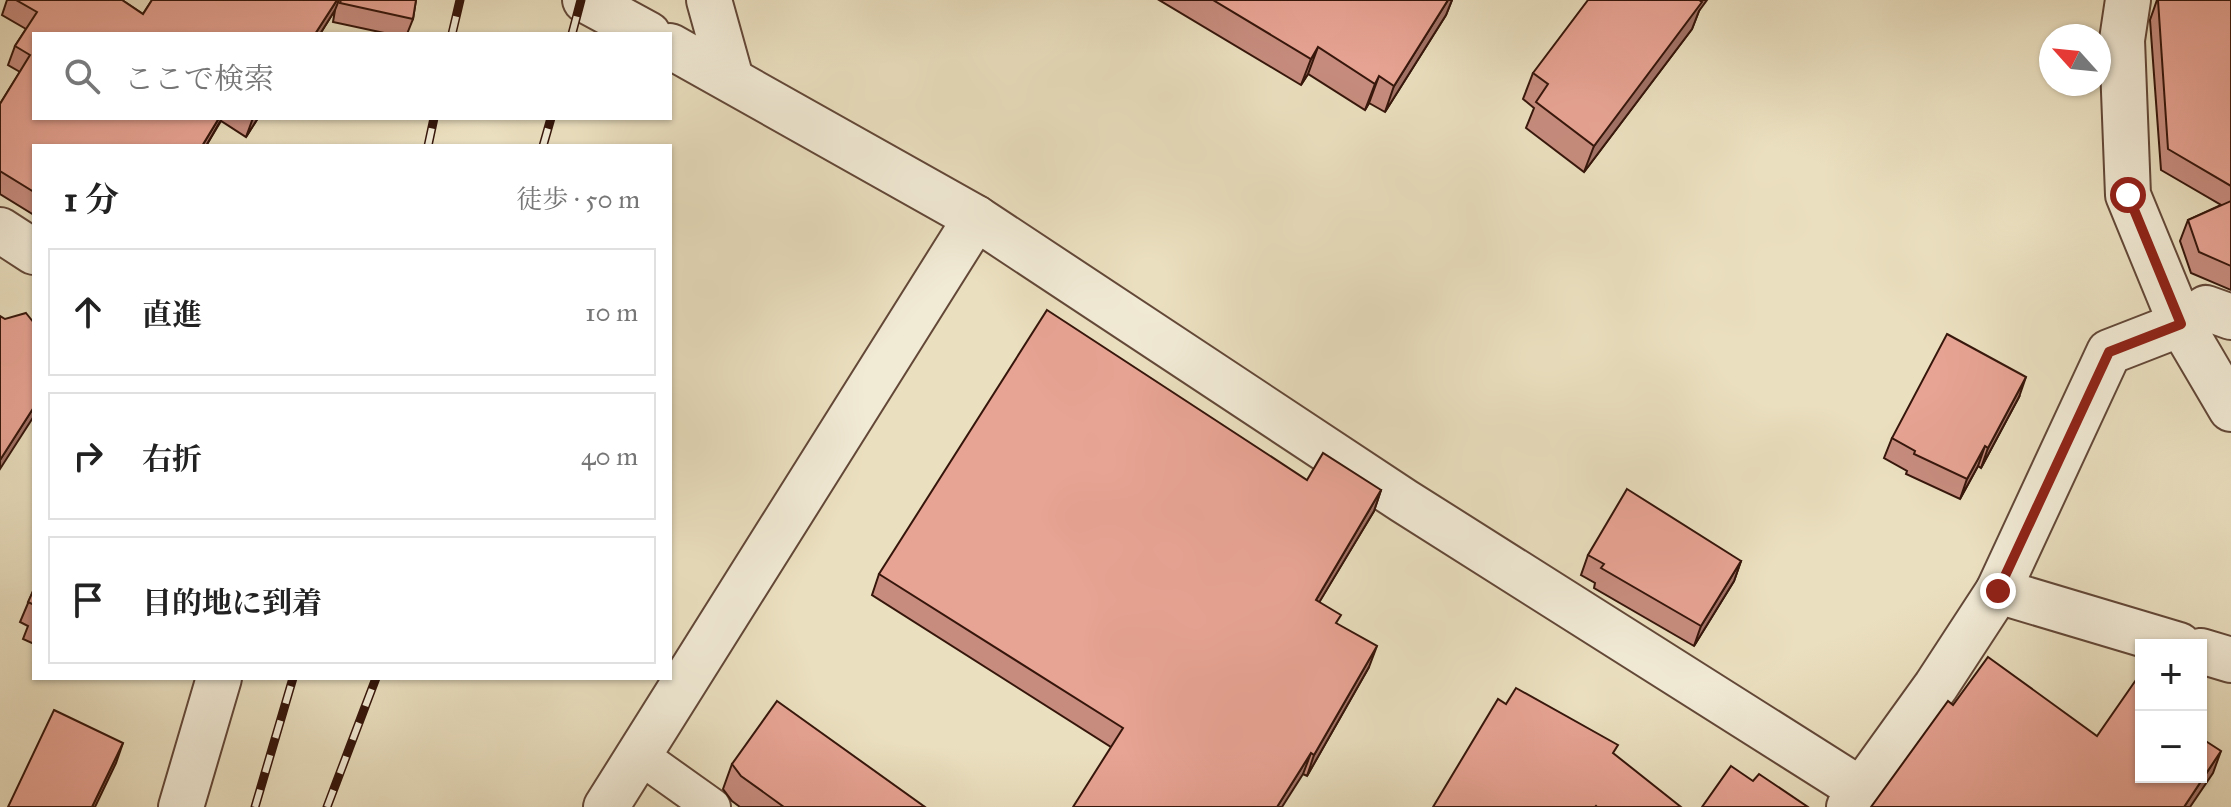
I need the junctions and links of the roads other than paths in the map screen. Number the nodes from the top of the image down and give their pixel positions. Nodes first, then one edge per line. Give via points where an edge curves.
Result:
1 (585, 0) edge
2 (709, 0) edge
3 (2128, 0) edge
4 (644, 32) edge
5 (672, 47) edge
6 (731, 79) junction
7 (976, 218) junction
8 (0, 230) edge
9 (32, 251) edge
10 (2231, 317) edge
11 (2181, 324) junction
12 (2231, 409) edge
13 (1998, 591) junction
14 (2159, 639) edge
15 (2207, 653) edge
16 (2231, 660) edge
17 (218, 680) edge
18 (639, 755) junction
19 (1855, 798) edge
20 (181, 807) edge
21 (606, 807) edge
22 (712, 807) edge

1 - 4 street
2 - 6 street
3 - 11 street via 2122,40 2128,195
5 - 6 street
6 - 7 street
7 - 18 street
7 - 19 street
8 - 9 street
10 - 11 street via 2206,308
11 - 12 street
11 - 13 street via 2109,352
13 - 14 street
13 - 19 street
15 - 16 street
17 - 20 street
18 - 21 street
18 - 22 lane

